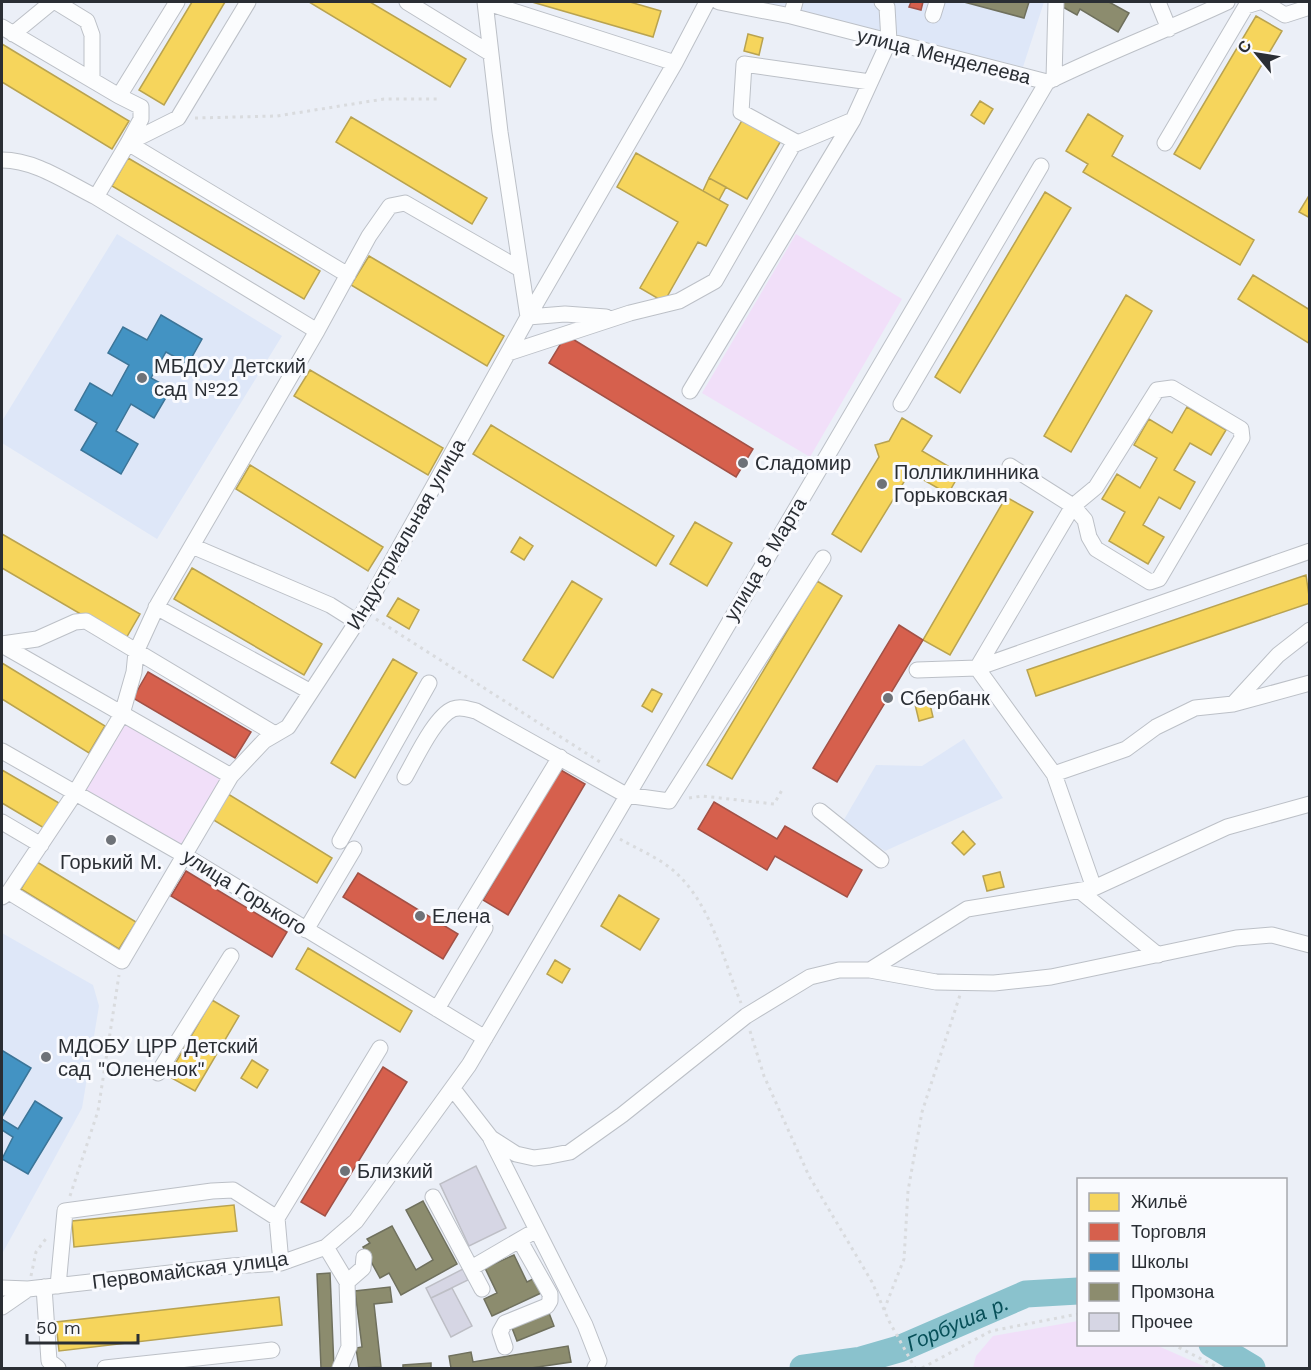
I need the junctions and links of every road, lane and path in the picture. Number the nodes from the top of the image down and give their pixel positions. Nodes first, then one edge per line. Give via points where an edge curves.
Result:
1 (54, 2) edge
2 (177, 2) edge
3 (248, 2) edge
4 (407, 2) edge
5 (485, 2) edge
6 (707, 2) edge
7 (719, 2) edge
8 (882, 2) edge
9 (1056, 2) edge
10 (1158, 2) edge
11 (1227, 2) edge
12 (1261, 2) edge
13 (1310, 7) edge
14 (793, 9) edge
15 (1169, 29) junction
16 (7, 30) edge
17 (889, 42) junction
18 (490, 53) junction
19 (675, 63) junction
20 (92, 80) junction
21 (1050, 80) junction
22 (870, 82) junction
23 (120, 96) junction
24 (438, 99) dead end
25 (178, 118) junction
26 (853, 120) junction
27 (128, 143) junction
28 (798, 143) junction
29 (1165, 144) dead end
30 (2, 160) edge
31 (1041, 166) dead end
32 (96, 197) junction
33 (520, 269) junction
34 (348, 275) junction
35 (528, 317) junction
36 (614, 318) junction
37 (317, 331) junction
38 (508, 353) junction
39 (690, 392) dead end
40 (901, 404) dead end
41 (1010, 465) dead end
42 (1073, 506) junction
43 (192, 546) junction
44 (1310, 551) edge
45 (823, 558) dead end
46 (156, 608) junction
47 (361, 617) junction
48 (1310, 630) edge
49 (2, 645) edge
50 (136, 652) junction
51 (977, 668) junction
52 (917, 670) dead end
53 (429, 682) dead end
54 (1310, 683) edge
55 (311, 692) junction
56 (1233, 704) junction
57 (122, 714) junction
58 (275, 734) junction
59 (2, 752) edge
60 (560, 756) junction
61 (604, 764) dead end
62 (1054, 774) junction
63 (231, 776) junction
64 (405, 777) dead end
65 (782, 790) dead end
66 (75, 793) junction
67 (626, 795) junction
68 (669, 801) junction
69 (1310, 804) edge
70 (820, 811) dead end
71 (2, 822) edge
72 (606, 830) junction
73 (340, 841) dead end
74 (41, 845) junction
75 (354, 849) dead end
76 (184, 855) junction
77 (881, 860) dead end
78 (1087, 889) junction
79 (5, 895) edge
80 (464, 915) dead end
81 (485, 928) dead end
82 (306, 930) junction
83 (1310, 945) edge
84 (1158, 955) junction
85 (231, 956) dead end
86 (122, 961) junction
87 (870, 970) junction
88 (965, 982) junction
89 (437, 1009) junction
90 (746, 1016) junction
91 (485, 1038) junction
92 (380, 1048) dead end
93 (158, 1073) dead end
94 (453, 1089) junction
95 (491, 1138) junction
96 (433, 1197) dead end
97 (65, 1211) junction
98 (277, 1218) junction
99 (537, 1229) junction
100 (520, 1240) junction
101 (326, 1247) junction
102 (364, 1257) dead end
103 (281, 1263) junction
104 (473, 1267) junction
105 (346, 1282) junction
106 (51, 1286) junction
107 (2, 1288) edge
108 (28, 1289) junction
109 (482, 1289) dead end
110 (2, 1307) edge
111 (884, 1310) junction
112 (1077, 1314) edge
113 (1176, 1346) edge
114 (505, 1347) dead end
115 (272, 1350) dead end
116 (58, 1368) edge
117 (105, 1368) edge
118 (340, 1368) edge
119 (595, 1368) edge
120 (915, 1368) edge
121 (922, 1368) edge
122 (1219, 1368) edge

1 - 16 street
1 - 20 street via 87,21 92,35
2 - 23 street
3 - 25 street
4 - 18 street
5 - 18 street
5 - 19 street
6 - 19 street, Индустриальная улица
7 - 14 street, улица Менделеева
8 - 17 street via 887,7
9 - 21 street
10 - 15 street
11 - 15 street, улица Менделеева
12 - 13 street via 1285,15
12 - 29 street via 1246,6
14 - 17 street, улица Менделеева
15 - 21 street, улица Менделеева
16 - 20 street
17 - 21 street, улица Менделеева
17 - 22 street
18 - 33 street
19 - 35 street, Индустриальная улица
20 - 23 street
21 - 67 street, улица 8 Марта
22 - 26 street
22 - 28 street via 744,64 741,112
23 - 27 street via 141,107 141,119
24 - 25 path via 384,99 277,116
25 - 27 street
26 - 28 street
26 - 39 street
27 - 32 street
27 - 34 street
28 - 36 street via 793,145 715,281 679,301
30 - 32 street via 16,160 42,169
31 - 40 street
32 - 37 street
33 - 34 street via 405,203 390,206
33 - 35 street
34 - 37 street
35 - 36 street via 565,314
35 - 38 street, Индустриальная улица
36 - 38 street
37 - 43 street
38 - 47 street, Индустриальная улица
41 - 42 street
42 - 42 street via 1085,520 1096,549 1150,582 1159,579 1242,438 1241,429 1172,388 1157,390 1096,486
42 - 51 street
43 - 46 street
43 - 47 street
44 - 51 street
45 - 68 street
46 - 50 street
46 - 55 street
47 - 55 street, Индустриальная улица
47 - 61 path
48 - 56 street via 1278,655
49 - 50 street via 37,639 86,621
49 - 57 street
50 - 57 street
50 - 58 street
51 - 52 street
51 - 62 street
53 - 73 street
54 - 56 street
55 - 58 street, Индустриальная улица via 288,727
56 - 62 street via 1195,708 1156,727 1126,749
57 - 63 street
57 - 66 street
58 - 63 street, Индустриальная улица
59 - 66 street, улица Горького
60 - 64 street via 463,707 451,710 439,721
60 - 67 street
60 - 80 street
62 - 78 street
63 - 76 street, Индустриальная улица
65 - 68 path via 774,804 702,795
66 - 74 street
66 - 76 street, улица Горького
67 - 68 street
67 - 72 street, улица 8 Марта
69 - 78 street via 1227,827
70 - 77 street
71 - 74 street
72 - 90 path via 674,870 691,890 702,906
72 - 91 street, улица 8 Марта
74 - 79 street
75 - 82 street
76 - 82 street, улица Горького
76 - 86 street, Индустриальная улица
78 - 84 street
78 - 87 street via 967,909
79 - 86 street
81 - 89 street
82 - 89 street, улица Горького
83 - 84 street via 1272,935 1236,938
84 - 88 street via 1051,977
85 - 93 street
86 - 97 path via 98,1111
87 - 88 street via 936,982
87 - 90 street via 839,970 810,977
88 - 111 path via 922,1112 908,1191 904,1259
89 - 91 street, улица Горького
90 - 95 street via 570,1152 534,1158 516,1154
90 - 111 path via 764,1076 809,1176 872,1282
91 - 94 street, улица 8 Марта
92 - 98 street
94 - 95 street
94 - 101 street, Первомайская улица via 356,1221
95 - 99 street
96 - 104 street
97 - 98 street via 233,1190
97 - 106 street
97 - 108 path via 36,1252
98 - 103 street
99 - 100 street
99 - 119 street via 585,1325 599,1361
100 - 104 street
100 - 114 street via 550,1294 550,1301 547,1306 505,1323 500,1332
101 - 103 street, Первомайская улица
101 - 105 street
102 - 105 street via 363,1268
103 - 106 street, Первомайская улица
104 - 109 street
105 - 118 street via 350,1347
106 - 108 street, Первомайская улица
106 - 116 street via 49,1361
107 - 108 street, Первомайская улица
108 - 110 street
111 - 120 path
112 - 121 path via 991,1331
113 - 122 path
115 - 117 street

